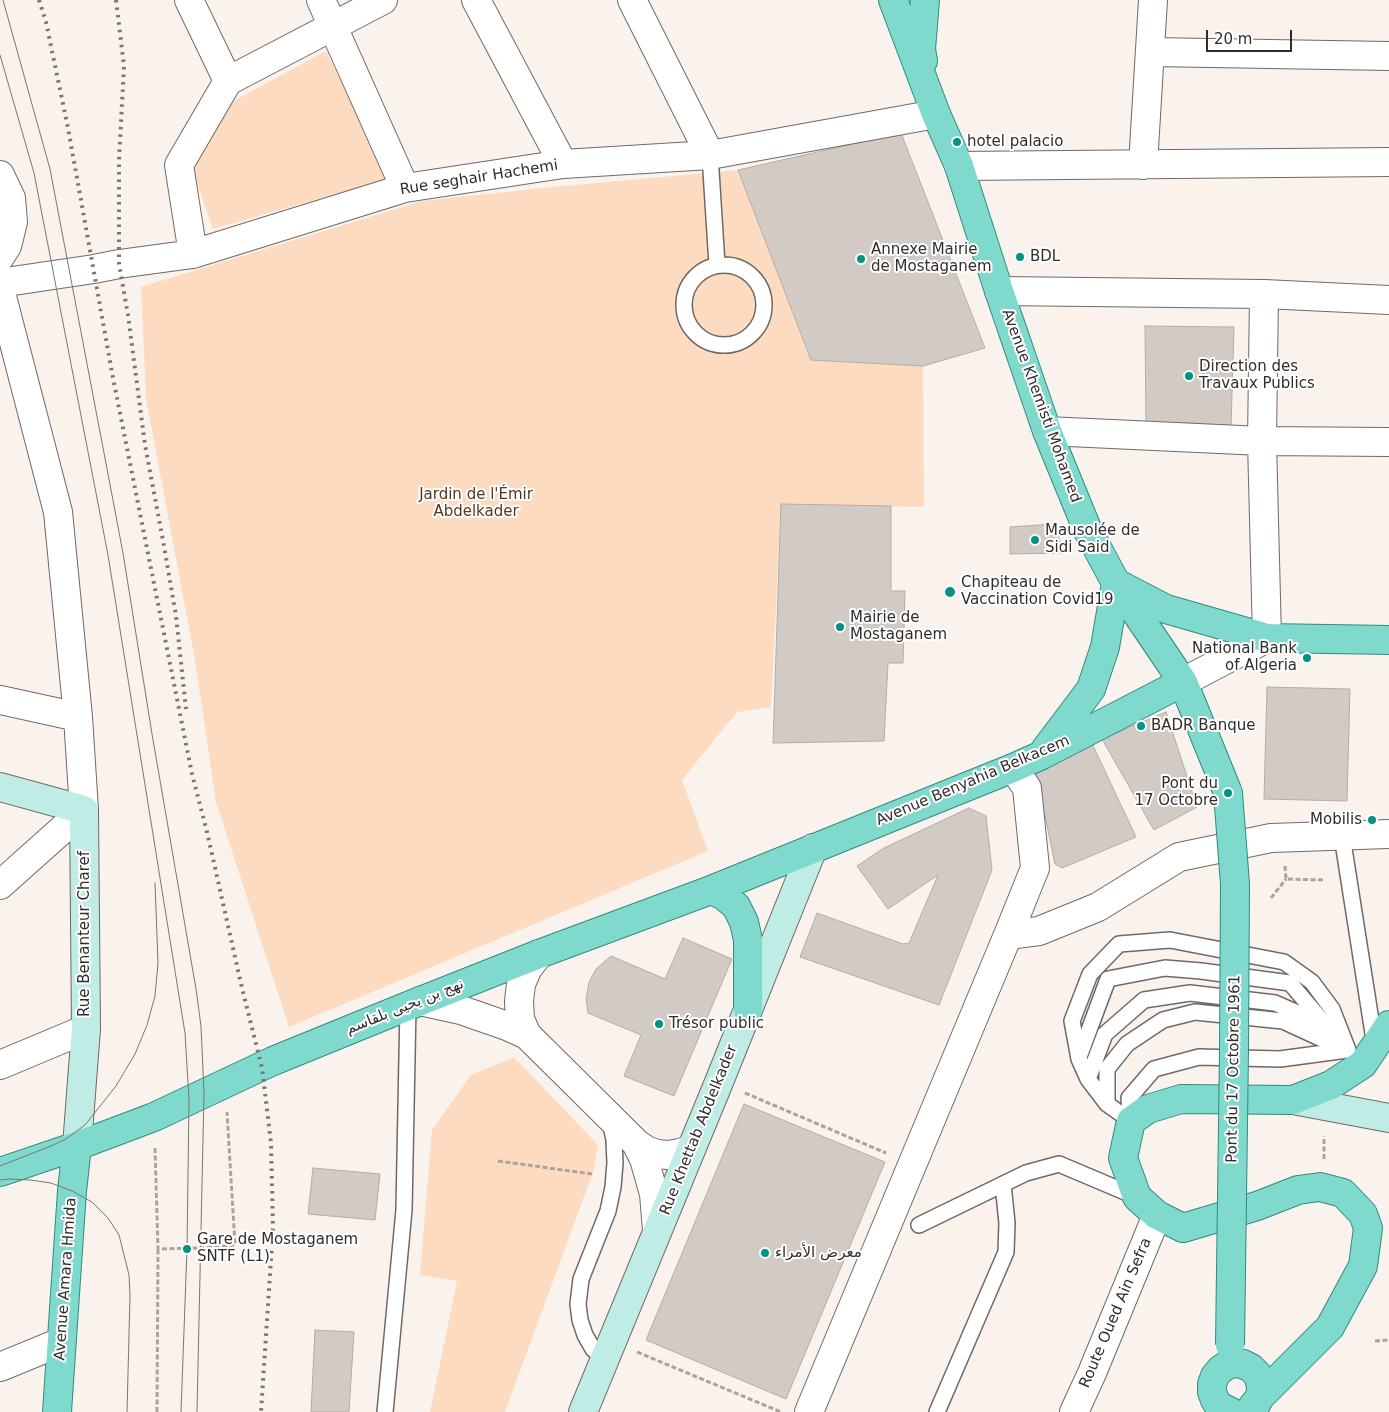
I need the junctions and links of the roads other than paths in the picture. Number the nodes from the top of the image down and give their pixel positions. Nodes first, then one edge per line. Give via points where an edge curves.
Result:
1 (189, 0) edge
2 (321, 0) edge
3 (383, 0) edge
4 (476, 0) edge
5 (632, 0) edge
6 (894, 0) edge
7 (925, 0) edge
8 (1153, 0) edge
9 (334, 26) junction
10 (1150, 52) junction
11 (1389, 56) edge
12 (228, 81) junction
13 (936, 114) junction
14 (710, 155) junction
15 (1389, 162) edge
16 (563, 164) junction
17 (1144, 165) junction
18 (959, 166) junction
19 (0, 175) edge
20 (405, 188) junction
21 (193, 254) junction
22 (0, 257) edge
23 (717, 265) junction
24 (0, 283) edge
25 (0, 289) edge
26 (999, 291) junction
27 (1264, 294) junction
28 (1389, 300) edge
29 (1047, 431) junction
30 (1262, 441) junction
31 (1389, 442) edge
32 (1116, 583) junction
33 (1267, 638) junction
34 (1389, 640) edge
35 (1182, 682) junction
36 (0, 700) edge
37 (78, 717) junction
38 (1042, 755) junction
39 (1013, 768) junction
40 (0, 787) edge
41 (1228, 793) joint
42 (84, 810) junction
43 (1389, 834) edge
44 (1342, 836) junction
45 (813, 848) junction
46 (0, 885) edge
47 (711, 890) junction
48 (1008, 935) junction
49 (539, 954) junction
50 (414, 1003) junction
51 (748, 1010) junction
52 (86, 1029) junction
53 (527, 1035) junction
54 (1368, 1046) edge
55 (1079, 1059) junction
56 (0, 1065) edge
57 (1088, 1078) junction
58 (1293, 1100) junction
59 (1107, 1104) junction
60 (609, 1117) junction
61 (1389, 1118) edge
62 (1131, 1121) junction
63 (636, 1143) junction
64 (77, 1146) junction
65 (691, 1149) junction
66 (0, 1172) edge
67 (1003, 1184) junction
68 (1147, 1206) junction
69 (919, 1225) dead end
70 (657, 1230) junction
71 (61, 1342) junction
72 (608, 1350) junction
73 (0, 1367) edge
74 (1215, 1376) junction
75 (1251, 1407) edge
76 (57, 1412) edge
77 (385, 1412) edge
78 (583, 1412) edge
79 (808, 1412) edge
80 (937, 1412) edge
81 (1074, 1412) edge
82 (1198, 1412) edge
83 (1231, 1412) edge

1 - 12 street
2 - 9 street
3 - 9 street
4 - 16 street
5 - 14 street
6 - 13 main road, Avenue Khemisti Mohamed
7 - 13 main road via 921,49
8 - 10 street
9 - 12 street
9 - 20 street
10 - 11 street
10 - 17 street
12 - 21 street via 179,165
13 - 14 street, Rue seghair Hachemi
13 - 18 main road, Avenue Khemisti Mohamed
14 - 16 street, Rue seghair Hachemi
14 - 23 lane
15 - 17 street
16 - 20 street, Rue seghair Hachemi
17 - 18 street
18 - 26 main road, Avenue Khemisti Mohamed
19 - 22 street via 11,198 13,222 7,246
20 - 21 street, Rue seghair Hachemi
21 - 24 street, Rue seghair Hachemi
23 - 23 lane via 695,276 688,286 684,311 688,323 705,341 730,345 752,333 760,323 764,298 752,276 730,265
25 - 37 street via 58,512
26 - 27 street
26 - 29 main road, Avenue Khemisti Mohamed
27 - 28 street
27 - 30 street
29 - 30 street
29 - 32 main road, Avenue Khemisti Mohamed via 1088,531
30 - 31 street
30 - 33 street
32 - 33 main road via 1166,609
32 - 35 main road, Avenue Khemisti Mohamed
32 - 38 main road via 1105,647 1090,689
33 - 34 main road
33 - 35 street
35 - 38 main road, Avenue Benyahia Belkacem
35 - 41 main road, Avenue Khemisti Mohamed
36 - 37 street
37 - 42 street
38 - 39 main road, Avenue Benyahia Belkacem
39 - 45 main road, Avenue Benyahia Belkacem
39 - 48 street via 1026,788 1035,868
40 - 42 main road
41 - 74 main road, Pont du 17 Octobre 1961, bridge via 1235,884 1230,1345
42 - 46 street
42 - 52 main road, Rue Benanteur Charef
43 - 44 street
44 - 48 street via 1271,838 1179,856 1098,907 1039,931
44 - 54 lane
45 - 47 main road, نهج بن يحيى بلقاسم
45 - 51 main road, Rue Khettab Abdelkader
47 - 49 main road, نهج بن يحيى بلقاسم
47 - 51 main road via 736,906 744,922 748,940
48 - 79 street
49 - 50 main road, نهج بن يحيى بلقاسم
49 - 53 street via 521,984 520,1019
50 - 53 street via 461,1010
50 - 64 main road, نهج بن يحيى بلقاسم via 273,1061 154,1117
50 - 77 lane via 404,1210
51 - 65 main road, Rue Khettab Abdelkader
52 - 56 street
52 - 64 main road, Rue Benanteur Charef
53 - 60 street
54 - 55 lane via 1290,983 1165,968 1108,979
54 - 55 lane via 1332,1009 1312,982 1284,962 1170,940 1118,944 1090,974 1072,1021
54 - 57 lane via 1275,1003 1190,993 1144,1000 1105,1034
54 - 58 main road via 1331,1085
54 - 59 lane via 1283,1021 1195,1012 1162,1020 1127,1044 1107,1069
54 - 62 lane via 1280,1059 1199,1057 1154,1069 1129,1098
55 - 57 lane
57 - 59 lane
58 - 61 main road
58 - 62 main road via 1181,1099 1148,1110
59 - 62 lane
60 - 63 street
60 - 72 lane via 614,1140 613,1187 608,1211 582,1279 578,1304 580,1320 593,1349
62 - 68 main road via 1123,1158
63 - 65 street via 657,1154
63 - 70 street via 654,1194
64 - 66 main road, نهج بن يحيى بلقاسم
64 - 71 main road, Avenue Amara Hmida
65 - 70 main road, Rue Khettab Abdelkader
67 - 68 lane via 1026,1173 1059,1164
67 - 69 lane
67 - 80 lane via 1006,1252
68 - 75 main road via 1183,1228 1298,1190 1320,1187 1343,1193 1363,1214 1368,1228 1364,1266 1330,1326
68 - 81 street, Route Oued Ain Sefra via 1092,1373
70 - 72 main road, Rue Khettab Abdelkader
71 - 73 street
71 - 76 main road, Avenue Amara Hmida
72 - 78 main road, Rue Khettab Abdelkader
74 - 75 main road via 1227,1365 1235,1363 1251,1368 1260,1381 1261,1389
74 - 82 main road
74 - 83 main road via 1212,1384 1214,1400

